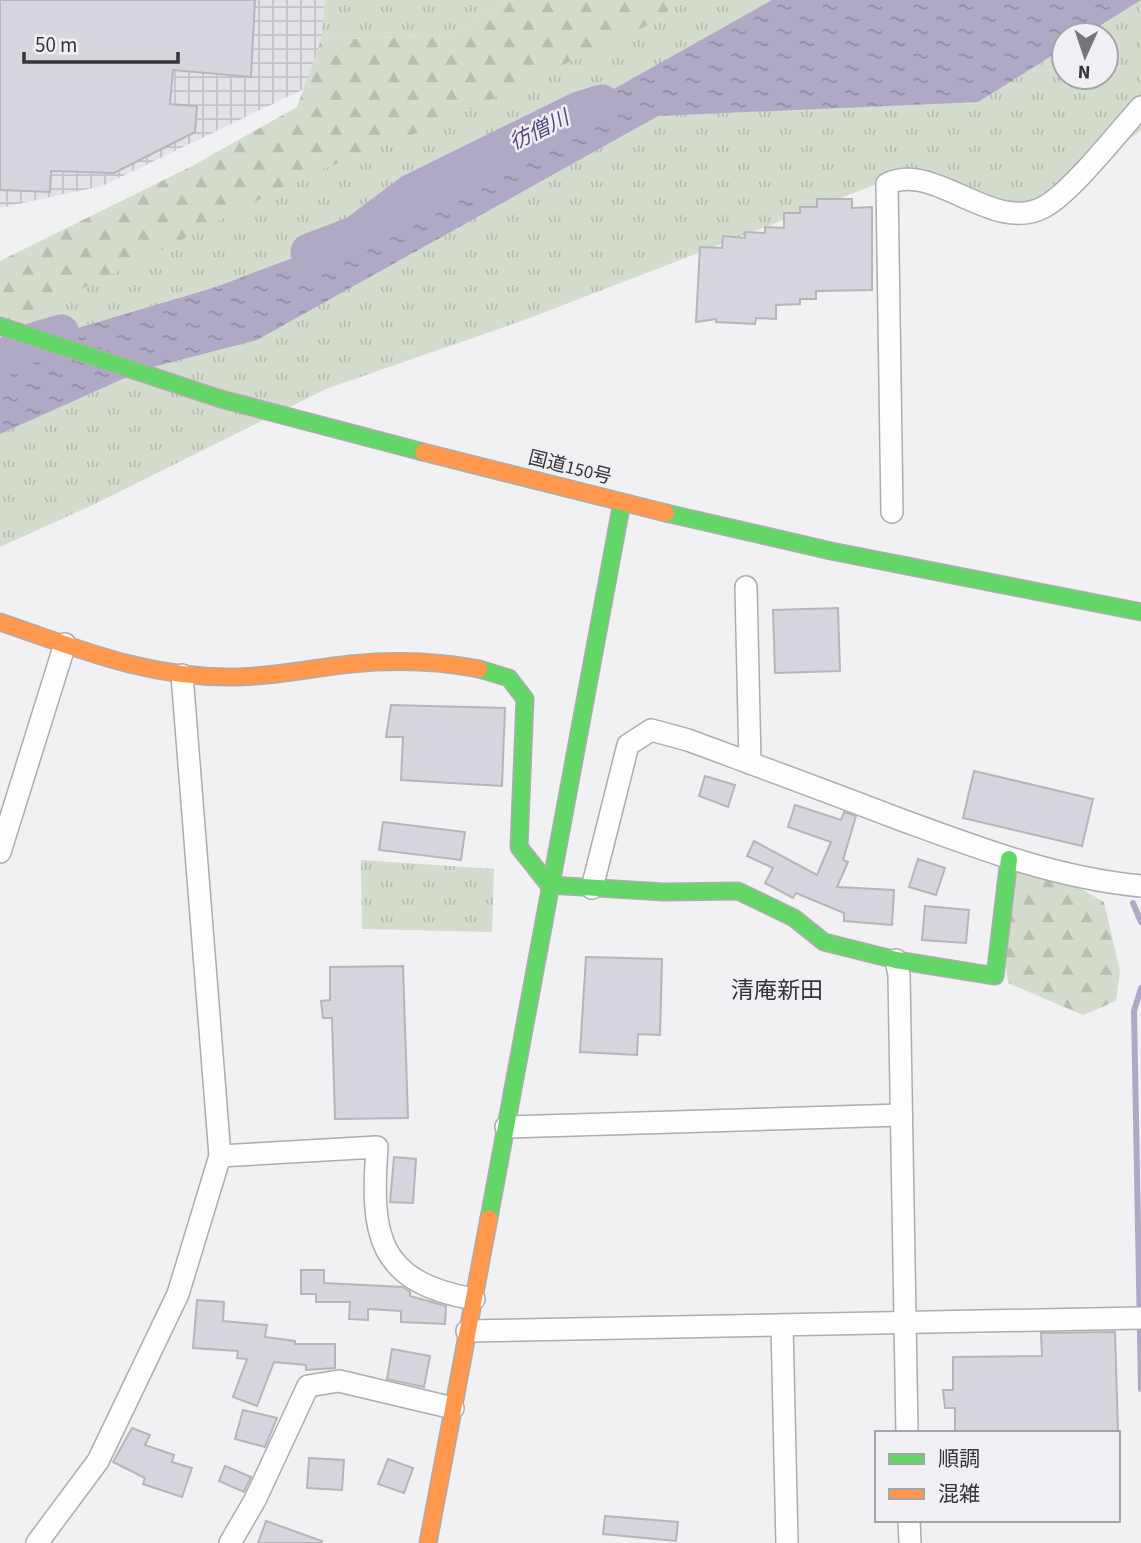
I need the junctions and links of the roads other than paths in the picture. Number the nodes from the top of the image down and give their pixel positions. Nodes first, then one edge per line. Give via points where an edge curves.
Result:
1 (1141, 107) edge
2 (0, 326) edge
3 (622, 502) junction
4 (892, 512) dead end
5 (746, 587) dead end
6 (1141, 612) edge
7 (0, 622) edge
8 (65, 644) junction
9 (182, 675) junction
10 (750, 763) junction
11 (0, 852) edge
12 (1009, 859) junction
13 (549, 885) junction
14 (1141, 886) edge
15 (592, 888) junction
16 (897, 960) junction
17 (901, 1115) junction
18 (506, 1127) junction
19 (220, 1156) junction
20 (474, 1299) junction
21 (1141, 1318) edge
22 (904, 1324) junction
23 (782, 1325) junction
24 (467, 1331) junction
25 (453, 1408) junction
26 (907, 1431) edge
27 (909, 1522) edge
28 (37, 1543) edge
29 (230, 1543) edge
30 (428, 1543) edge
31 (787, 1543) edge
32 (910, 1543) edge

1 - 4 street via 1043,208 1007,214 919,180 901,177 887,184
2 - 3 main road, 国道150号 via 221,398
3 - 6 main road, 国道150号 via 831,551
3 - 13 main road
5 - 10 street
7 - 8 main road
8 - 9 main road via 141,669
8 - 11 street
9 - 13 main road via 235,677 355,664 427,663 477,668 509,678 525,699 519,847
9 - 19 street
10 - 12 street
10 - 15 street via 650,730 628,745
12 - 14 street via 1062,874
12 - 16 main road via 995,976
13 - 15 main road
13 - 18 main road
15 - 16 main road via 738,891 794,918 824,942
16 - 17 street
17 - 18 street
17 - 22 street
18 - 20 main road
19 - 20 street via 377,1147 373,1203 389,1257 411,1276
19 - 28 street via 178,1294 98,1461
20 - 24 main road
21 - 22 street
22 - 23 street
22 - 26 street
23 - 24 street
23 - 31 street
24 - 25 main road
25 - 29 street via 339,1381 308,1386
25 - 30 main road
27 - 32 street

